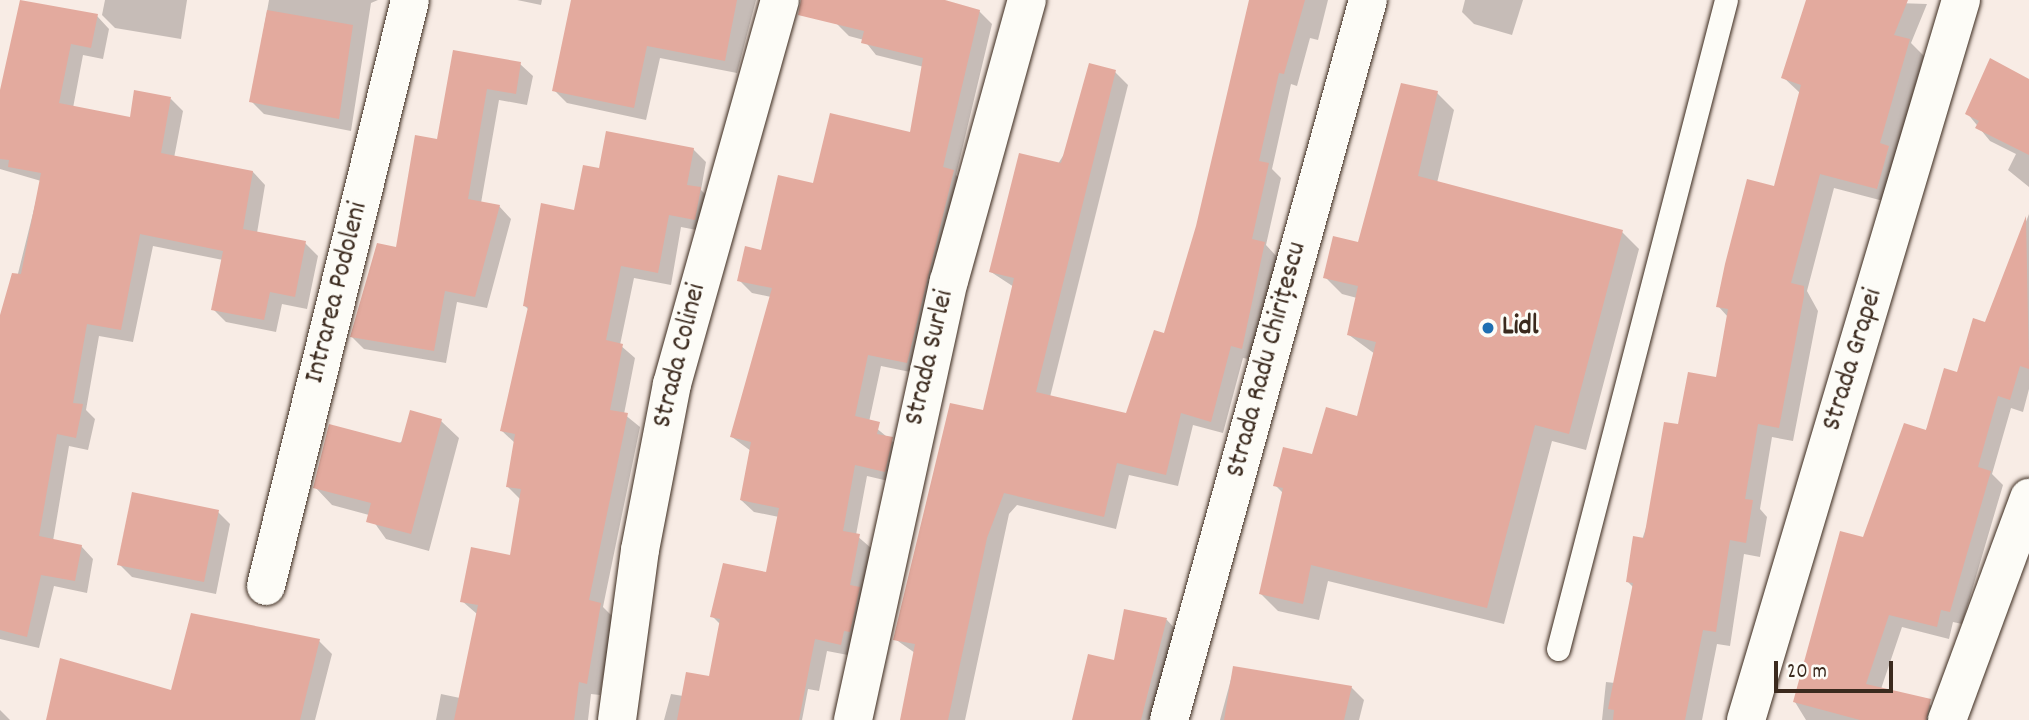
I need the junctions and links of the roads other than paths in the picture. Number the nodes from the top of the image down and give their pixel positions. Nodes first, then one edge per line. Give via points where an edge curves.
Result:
1 (410, 0) edge
2 (780, 0) edge
3 (1027, 0) edge
4 (1368, 0) edge
5 (1726, 0) edge
6 (1961, 0) edge
7 (2029, 498) edge
8 (266, 586) dead end
9 (1558, 649) dead end
10 (617, 720) edge
11 (853, 720) edge
12 (1169, 720) edge
13 (1746, 720) edge
14 (1947, 720) edge

1 - 8 street, Intrarea Podoleni
2 - 10 street, Strada Colinei via 672,384 640,550
3 - 11 street, Strada Surlei via 949,281
4 - 12 street, Strada Radu Chirițescu
5 - 9 lane
6 - 13 street, Strada Grapei
7 - 14 street

